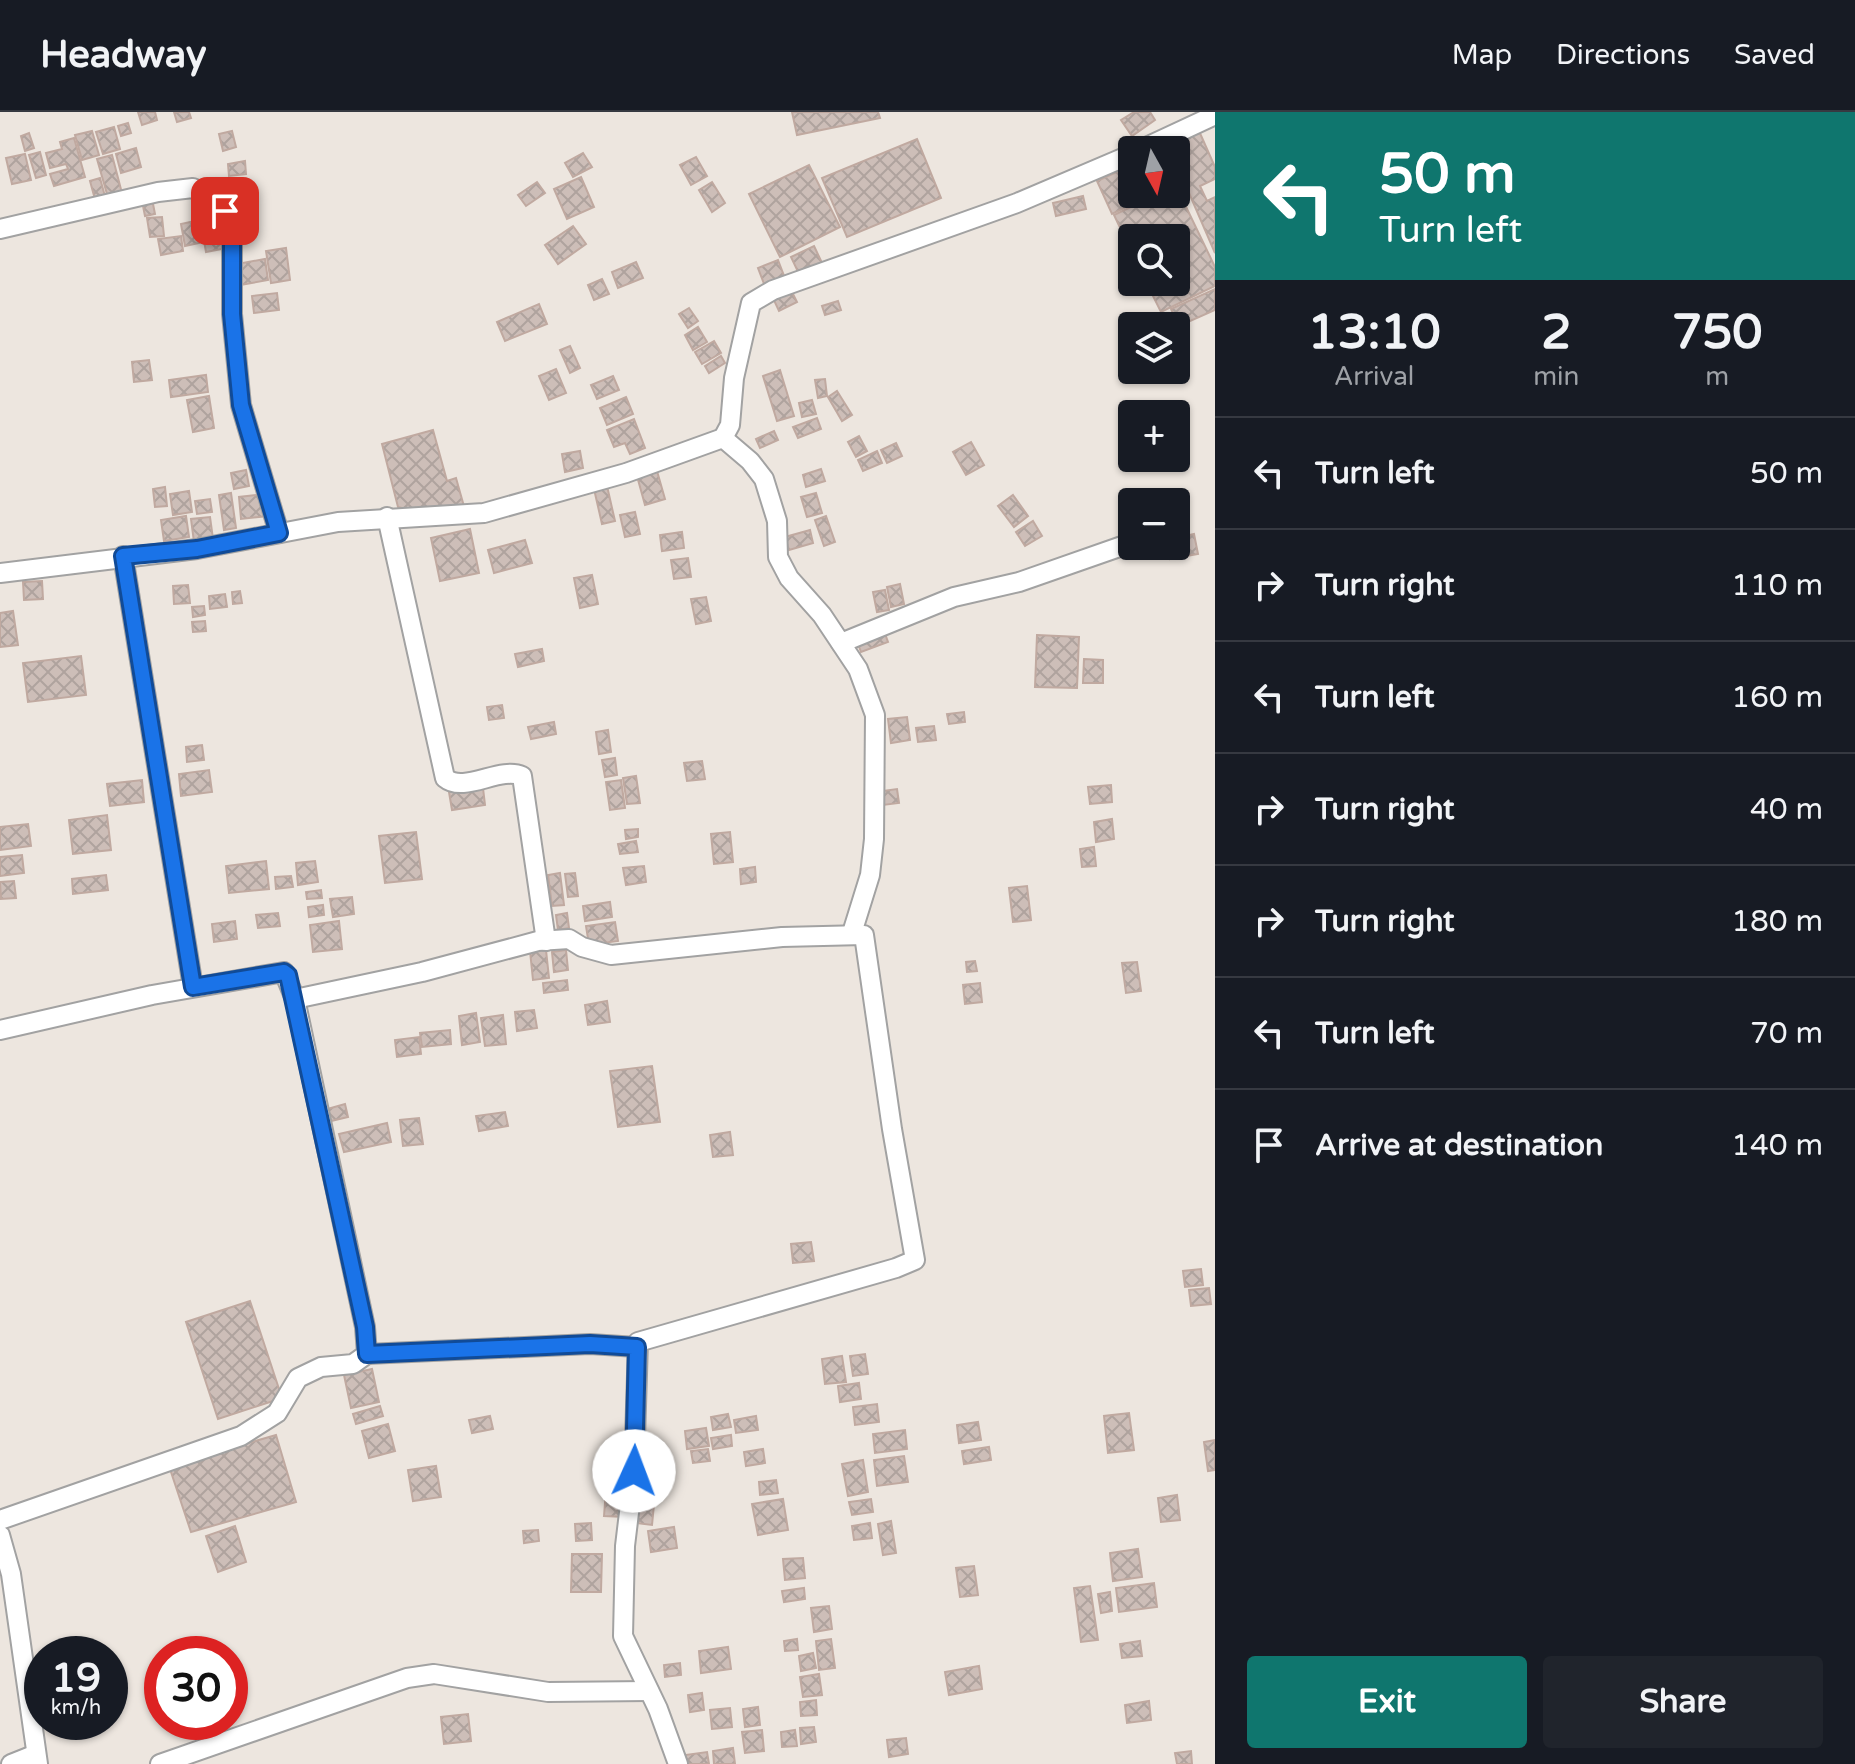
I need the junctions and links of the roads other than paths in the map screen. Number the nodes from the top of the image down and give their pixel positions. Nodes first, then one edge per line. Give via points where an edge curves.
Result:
1 (1215, 115) edge
2 (1170, 136) edge
3 (1118, 160) edge
4 (0, 229) edge
5 (723, 438) junction
6 (387, 517) junction
7 (279, 533) junction
8 (1118, 547) edge
9 (123, 556) junction
10 (0, 573) edge
11 (841, 643) junction
12 (852, 933) junction
13 (546, 941) junction
14 (193, 987) junction
15 (295, 999) junction
16 (0, 1030) edge
17 (637, 1347) junction
18 (367, 1354) junction
19 (0, 1520) edge
20 (1, 1542) edge
21 (649, 1691) junction
22 (37, 1759) edge
23 (11, 1764) edge
24 (160, 1764) edge
25 (678, 1764) edge

1 - 2 street
3 - 5 street via 1017,203 773,290 751,303 734,378 730,425
4 - 7 street via 182,189 193,188 217,202 232,230 232,314 241,405
5 - 6 street via 639,469 484,513
5 - 11 street via 764,479 777,521 778,557
6 - 7 street
6 - 13 street via 445,778 459,783 521,774
7 - 9 street
8 - 11 street via 1019,582 954,597
9 - 10 street
9 - 14 street
11 - 12 street via 858,669 875,715 874,839 870,875
12 - 13 street via 611,955 569,939
12 - 17 street via 864,935 866,943 915,1260 638,1342
13 - 15 street
14 - 15 street via 284,972
14 - 16 street
15 - 18 street
17 - 18 street via 590,1344
17 - 21 street via 623,1636
18 - 19 street via 353,1364 321,1367 298,1378 277,1413 241,1436
20 - 22 street via 11,1574
21 - 24 street via 548,1692 434,1674 407,1678
21 - 25 street
22 - 23 street

